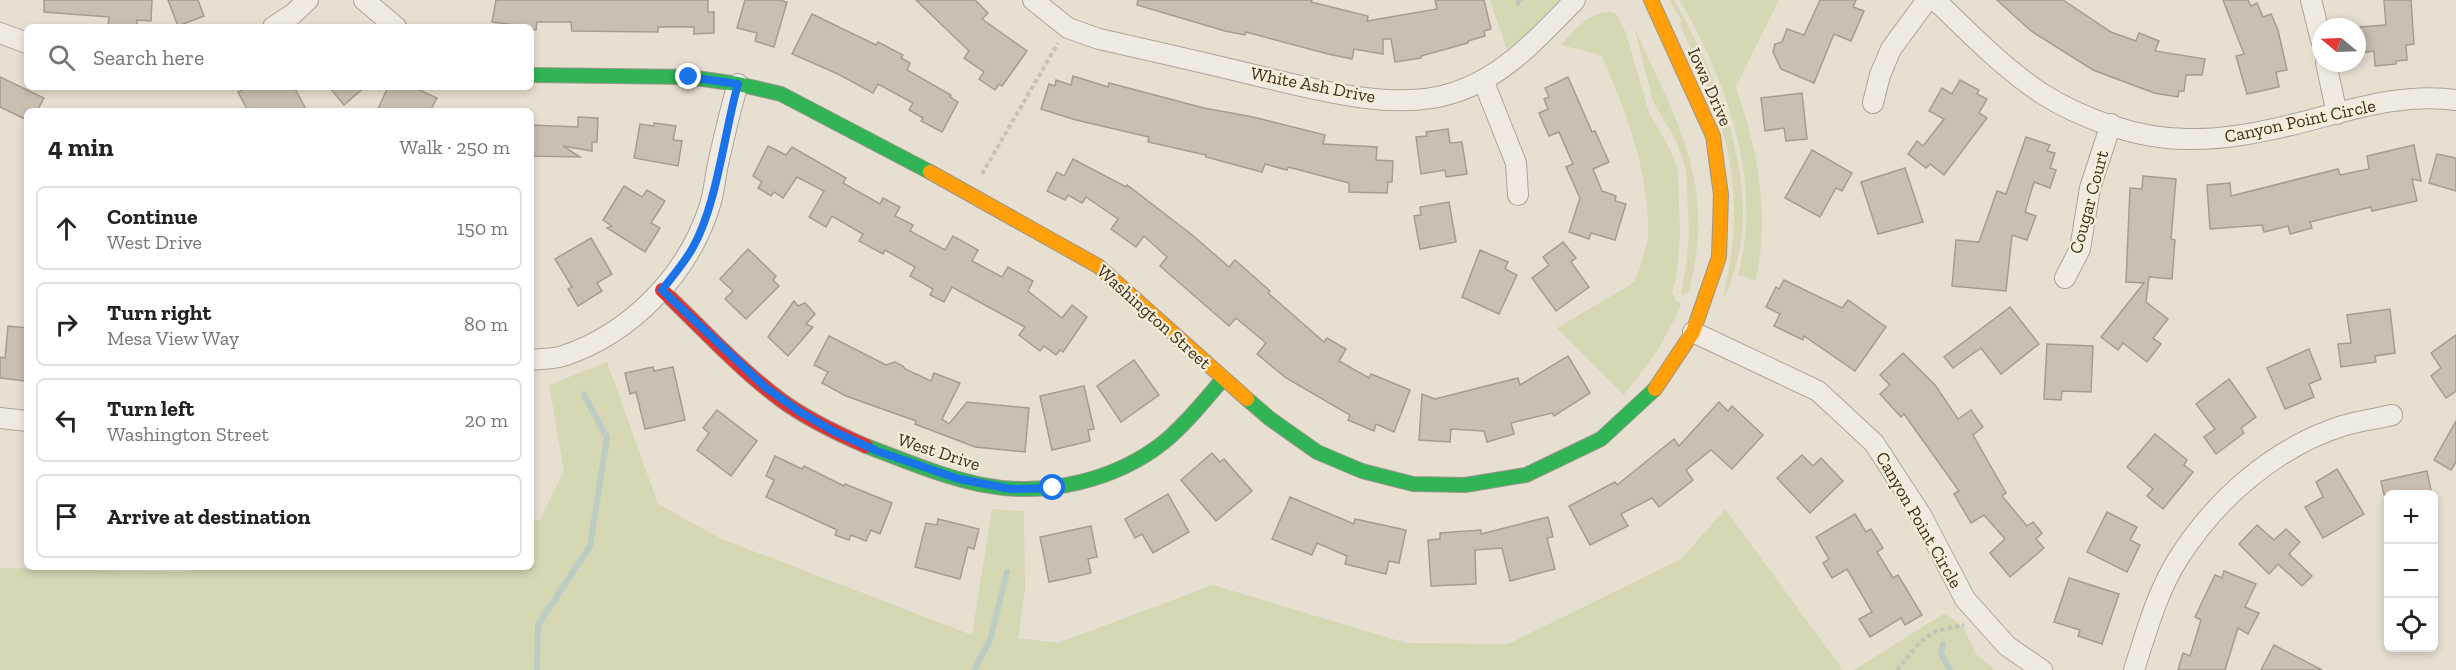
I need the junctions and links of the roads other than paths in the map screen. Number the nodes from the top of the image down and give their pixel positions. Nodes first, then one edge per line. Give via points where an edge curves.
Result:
1 (309, 0) edge
2 (364, 0) edge
3 (1033, 0) edge
4 (1575, 0) edge
5 (1651, 0) edge
6 (1927, 0) edge
7 (1935, 0) edge
8 (2311, 0) edge
9 (2316, 18) edge
10 (278, 24) edge
11 (392, 24) edge
12 (0, 33) edge
13 (24, 42) edge
14 (2328, 72) edge
15 (534, 75) edge
16 (1484, 80) junction
17 (738, 84) junction
18 (2456, 100) edge
19 (1873, 103) dead end
20 (2337, 114) junction
21 (2110, 124) junction
22 (1518, 195) dead end
23 (2065, 278) dead end
24 (662, 290) junction
25 (1693, 332) junction
26 (534, 360) edge
27 (1223, 379) junction
28 (2392, 415) dead end
29 (0, 418) edge
30 (24, 421) edge
31 (2042, 670) edge
32 (2134, 670) edge

1 - 10 street
2 - 11 street
3 - 16 street, White Ash Drive via 1068,28 1099,39 1323,91 1405,100 1451,94
4 - 16 street, White Ash Drive via 1529,48
5 - 25 street, Iowa Drive via 1713,136 1721,195 1719,257
6 - 19 street via 1891,49
7 - 21 street, Canyon Point Circle via 2012,71 2042,93 2076,112
8 - 9 street
12 - 13 street
14 - 20 street
15 - 17 street, Washington Street via 689,77
16 - 22 street via 1516,163
17 - 24 street via 709,207 693,249
17 - 27 street, Washington Street via 781,94 971,193 1098,266
18 - 20 street, Canyon Point Circle via 2405,99
20 - 21 street, Canyon Point Circle via 2266,131 2186,140
21 - 23 street, Cougar Court via 2090,188 2080,249
24 - 26 street via 632,319 604,338 561,357
24 - 27 street, West Drive via 765,387 800,412 877,451 986,486 1053,488 1112,471 1153,450 1182,425
25 - 27 street, Washington Street via 1655,389 1601,439 1526,475 1465,485 1413,484 1362,471 1317,452
25 - 31 street, Canyon Point Circle via 1818,391 1874,443 1921,515 1965,599 2007,646
28 - 32 street via 2342,426 2280,454 2222,501 2177,560 2155,606
29 - 30 street

